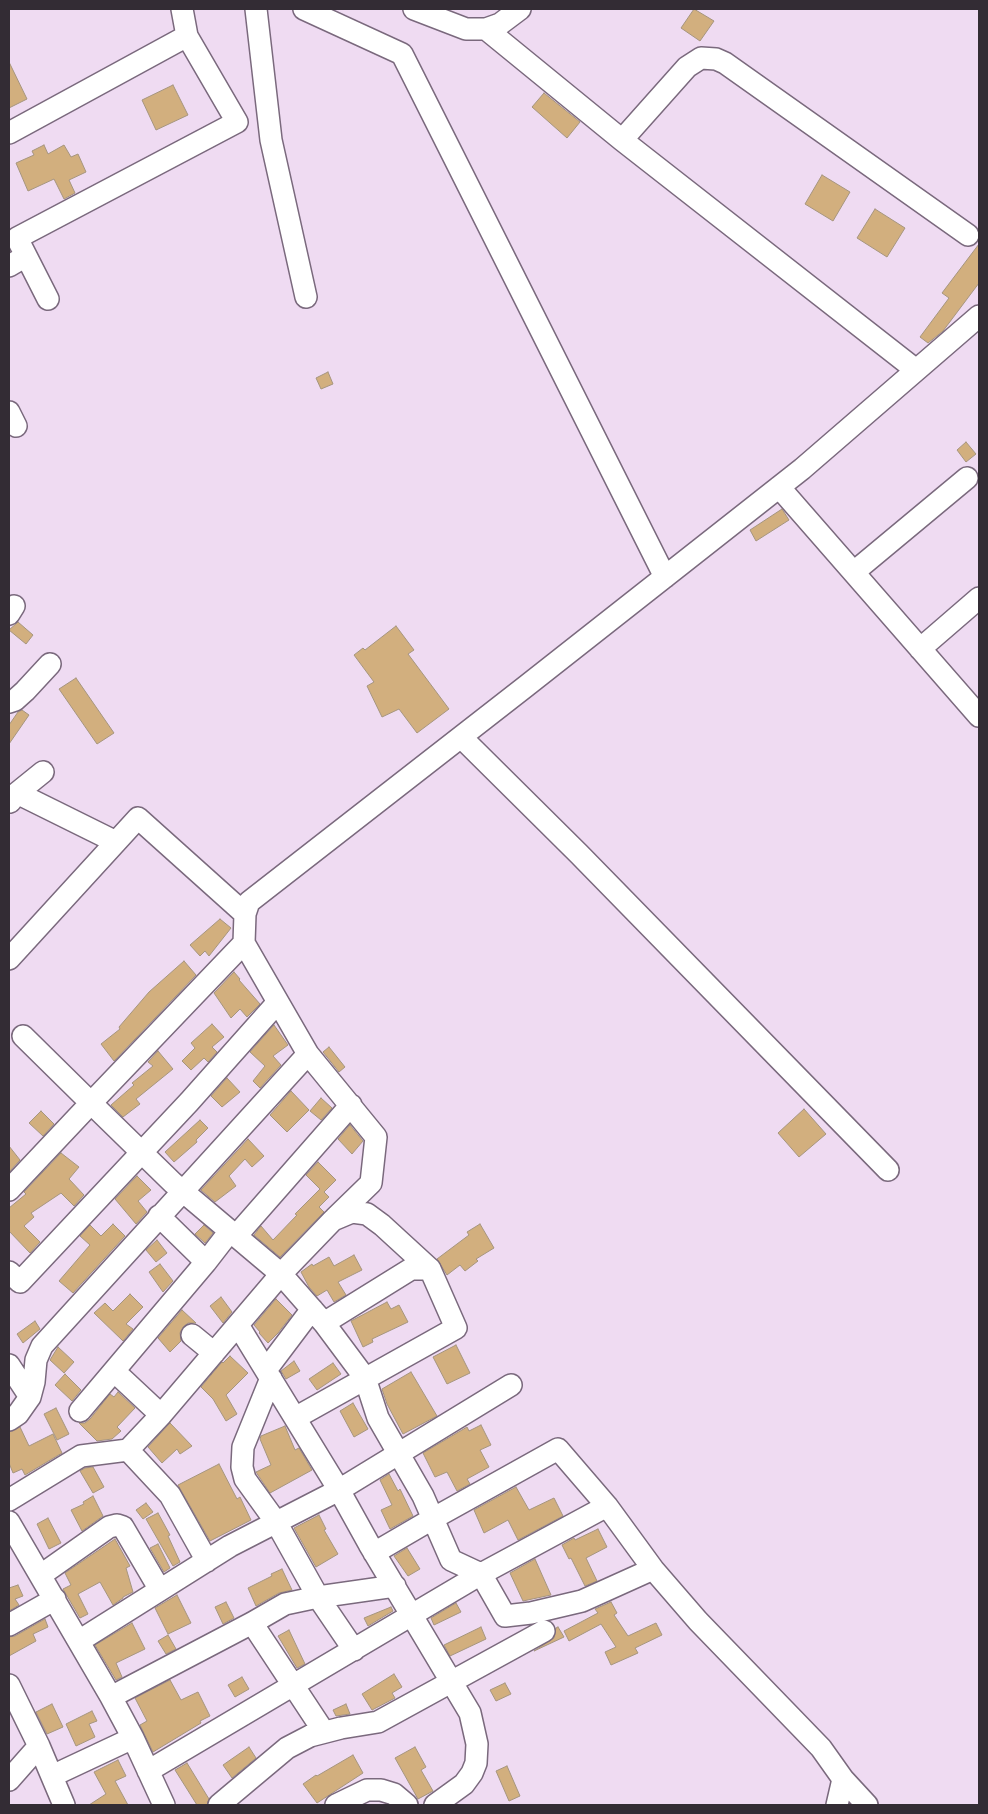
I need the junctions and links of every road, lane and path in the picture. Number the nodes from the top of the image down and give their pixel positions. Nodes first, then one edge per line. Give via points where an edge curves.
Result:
1 (182, 9) edge
2 (256, 9) edge
3 (304, 9) edge
4 (414, 9) edge
5 (520, 9) edge
6 (486, 29) junction
7 (187, 36) junction
8 (9, 132) edge
9 (622, 140) junction
10 (968, 235) dead end
11 (15, 246) edge
12 (306, 297) dead end
13 (48, 299) dead end
14 (979, 316) edge
15 (916, 370) junction
16 (968, 478) dead end
17 (779, 487) junction
18 (854, 572) junction
19 (665, 577) junction
20 (979, 598) edge
21 (920, 649) junction
22 (50, 664) dead end
23 (9, 702) edge
24 (979, 716) edge
25 (461, 737) junction
26 (43, 772) dead end
27 (13, 798) edge
28 (116, 842) junction
29 (245, 914) junction
30 (244, 943) junction
31 (9, 959) edge
32 (278, 1002) junction
33 (23, 1036) dead end
34 (308, 1054) junction
35 (91, 1103) junction
36 (351, 1105) junction
37 (142, 1152) junction
38 (888, 1170) dead end
39 (9, 1190) edge
40 (182, 1190) junction
41 (159, 1216) junction
42 (332, 1220) junction
43 (233, 1234) junction
44 (206, 1262) junction
45 (430, 1269) junction
46 (281, 1274) junction
47 (12, 1282) edge
48 (318, 1316) junction
49 (238, 1325) junction
50 (192, 1335) dead end
51 (214, 1353) junction
52 (9, 1364) edge
53 (114, 1371) junction
54 (268, 1374) junction
55 (365, 1378) junction
56 (511, 1385) dead end
57 (30, 1397) junction
58 (80, 1411) dead end
59 (161, 1415) junction
60 (295, 1418) junction
61 (9, 1420) edge
62 (128, 1450) junction
63 (398, 1454) junction
64 (339, 1490) junction
65 (9, 1500) edge
66 (607, 1506) junction
67 (434, 1518) junction
68 (9, 1522) edge
69 (276, 1522) junction
70 (374, 1553) junction
71 (207, 1561) junction
72 (653, 1569) junction
73 (41, 1574) junction
74 (481, 1574) junction
75 (395, 1586) junction
76 (160, 1590) junction
77 (318, 1596) junction
78 (55, 1599) junction
79 (412, 1615) junction
80 (252, 1623) junction
81 (9, 1625) edge
82 (544, 1631) dead end
83 (79, 1641) junction
84 (354, 1650) junction
85 (452, 1682) junction
86 (9, 1685) edge
87 (294, 1685) junction
88 (111, 1697) junction
89 (324, 1732) junction
90 (133, 1738) junction
91 (40, 1746) junction
92 (148, 1771) junction
93 (52, 1776) junction
94 (842, 1779) junction
95 (9, 1780) edge
96 (64, 1805) edge
97 (164, 1805) edge
98 (218, 1805) edge
99 (336, 1805) edge
100 (408, 1805) edge
101 (435, 1805) edge
102 (837, 1805) edge
103 (867, 1805) edge

1 - 7 street
2 - 12 street via 271,140
3 - 19 street via 402,54
4 - 6 street via 466,29
5 - 6 street via 500,24
6 - 9 street
7 - 8 street
7 - 11 street via 237,122
9 - 10 street via 687,67 701,58 716,59
9 - 15 street
11 - 13 street
14 - 15 street
15 - 17 street
16 - 18 street
17 - 18 street
17 - 19 street
18 - 21 street
19 - 25 street
20 - 21 street
21 - 24 street
22 - 23 street via 25,691
25 - 29 street via 249,902
25 - 38 street
26 - 27 street
27 - 28 street
28 - 29 street via 138,818
28 - 31 street
29 - 30 street
30 - 32 street
30 - 35 street
32 - 34 street
32 - 37 street
33 - 35 street
34 - 36 street
34 - 40 street
35 - 37 street
35 - 39 street
36 - 42 street via 376,1137 371,1183
36 - 43 street
37 - 40 street
37 - 47 street
40 - 41 street
40 - 43 street
41 - 44 street
41 - 57 street via 42,1346 36,1360
42 - 45 street via 352,1212 367,1214
42 - 46 street
43 - 44 street
43 - 46 street
44 - 53 street
45 - 48 street via 411,1269
45 - 55 street via 456,1328
46 - 48 street
46 - 49 street
48 - 54 street
48 - 55 street
49 - 51 street
49 - 54 street
50 - 51 street
51 - 59 street
52 - 57 street
53 - 58 street
53 - 59 street
54 - 60 street
54 - 69 street via 244,1447 242,1467 245,1479
55 - 60 street
55 - 63 street via 378,1418
56 - 63 street
57 - 61 street via 18,1414
59 - 62 street
60 - 64 street
62 - 65 street via 81,1456
62 - 71 street via 170,1495
63 - 64 street
63 - 67 street
64 - 69 street
64 - 70 street
66 - 67 street via 558,1448
66 - 72 street
66 - 74 street
67 - 70 street
67 - 74 street via 451,1560
68 - 73 street
69 - 71 street
69 - 77 street
70 - 75 street
71 - 76 street
72 - 74 street via 582,1601 505,1616
72 - 94 street via 698,1622 820,1748
73 - 76 street via 109,1527 117,1525 124,1527
73 - 78 street
74 - 79 street
75 - 77 street
75 - 79 street
76 - 83 street
77 - 80 street via 285,1604
77 - 84 street
78 - 81 street
78 - 83 street
79 - 84 street
79 - 85 street
80 - 87 street
80 - 88 street
82 - 85 street
83 - 88 street
84 - 87 street
85 - 89 street via 378,1722
85 - 101 street via 470,1713 477,1744 476,1763 464,1784
86 - 91 street
87 - 89 street
87 - 92 street
88 - 90 street
89 - 98 street via 287,1748
90 - 92 street
90 - 93 street
91 - 93 street
91 - 95 street
92 - 97 street
93 - 96 street
94 - 102 street
94 - 103 street
99 - 100 street via 368,1790 394,1794

